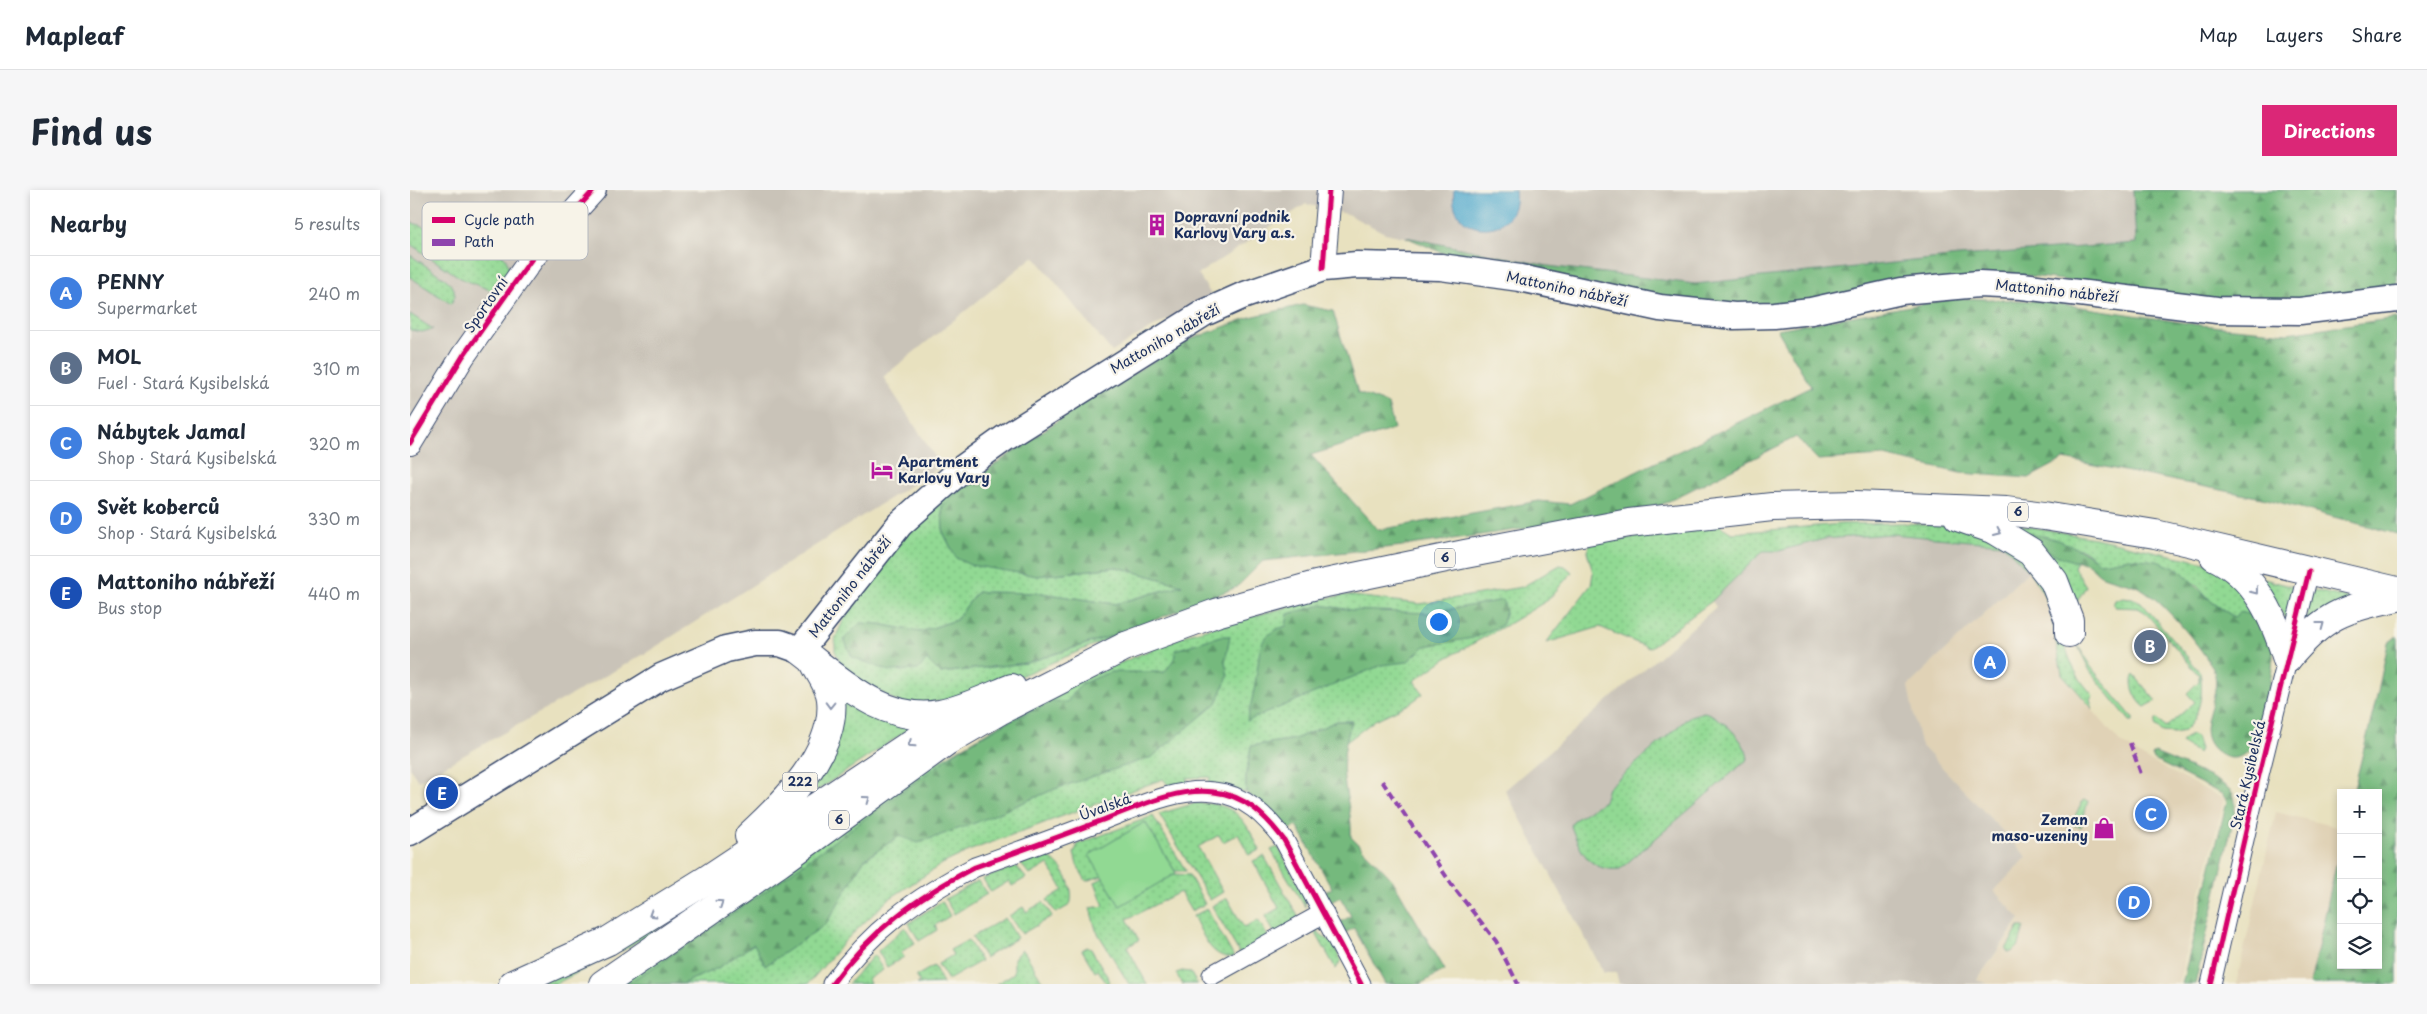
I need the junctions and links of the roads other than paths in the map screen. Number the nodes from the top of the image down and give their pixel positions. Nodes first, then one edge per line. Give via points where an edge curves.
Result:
1 (594, 190) edge
2 (1329, 190) edge
3 (583, 202) edge
4 (531, 260) edge
5 (1323, 268) junction
6 (2397, 299) edge
7 (410, 443) edge
8 (1936, 508) junction
9 (2188, 543) junction
10 (2309, 571) junction
11 (2397, 591) edge
12 (2397, 597) edge
13 (2069, 633) dead end
14 (1126, 646) junction
15 (807, 655) junction
16 (2287, 659) junction
17 (998, 693) junction
18 (410, 832) edge
19 (708, 879) junction
20 (1324, 913) junction
21 (680, 931) junction
22 (1212, 975) dead end
23 (513, 984) edge
24 (580, 984) edge
25 (603, 984) edge
26 (832, 984) edge
27 (1361, 984) edge
28 (2211, 984) edge

1 - 3 street, Sportovní
2 - 5 street
4 - 7 street, Sportovní via 463,356
5 - 6 main road, Mattoniho nábřeží via 1357,265 1441,267 1520,278 1660,308 1734,316 1810,311 1900,291 1979,284 2022,286 2217,310 2300,311
5 - 15 main road, Mattoniho nábřeží via 1204,313 1005,438 963,468 900,524
8 - 9 main road, 6 via 2044,516 2155,534
8 -> 13 main road via 1995,530 2031,552 2054,581 2069,620
8 - 14 main road, 6 via 1855,505 1772,507 1629,523 1316,585 1216,613
9 - 10 main road, 6
9 -> 16 main road via 2244,576 2271,615
10 - 11 main road, 6
10 - 16 street, Stará Kysibelská
16 -> 12 main road via 2303,640 2337,614 2353,606
14 - 17 main road, 6 via 1068,664
21 -> 14 main road, 6 via 947,741
15 - 17 main road via 888,710 939,714
15 - 18 main road, Mattoniho nábřeží via 780,643 755,643 726,649 661,677
15 -> 19 main road, 222 via 831,698 830,726 818,755 774,813
16 - 28 street, Stará Kysibelská
17 -> 19 main road, 6 via 947,720
19 -> 23 main road, 6 via 608,941
20 - 22 street
20 - 26 street, Úvalská via 1284,840 1257,810 1232,796 1193,791 1150,803 975,867 900,913 872,936
20 - 27 street, Úvalská
21 - 24 main road, 6
21 - 25 main road

